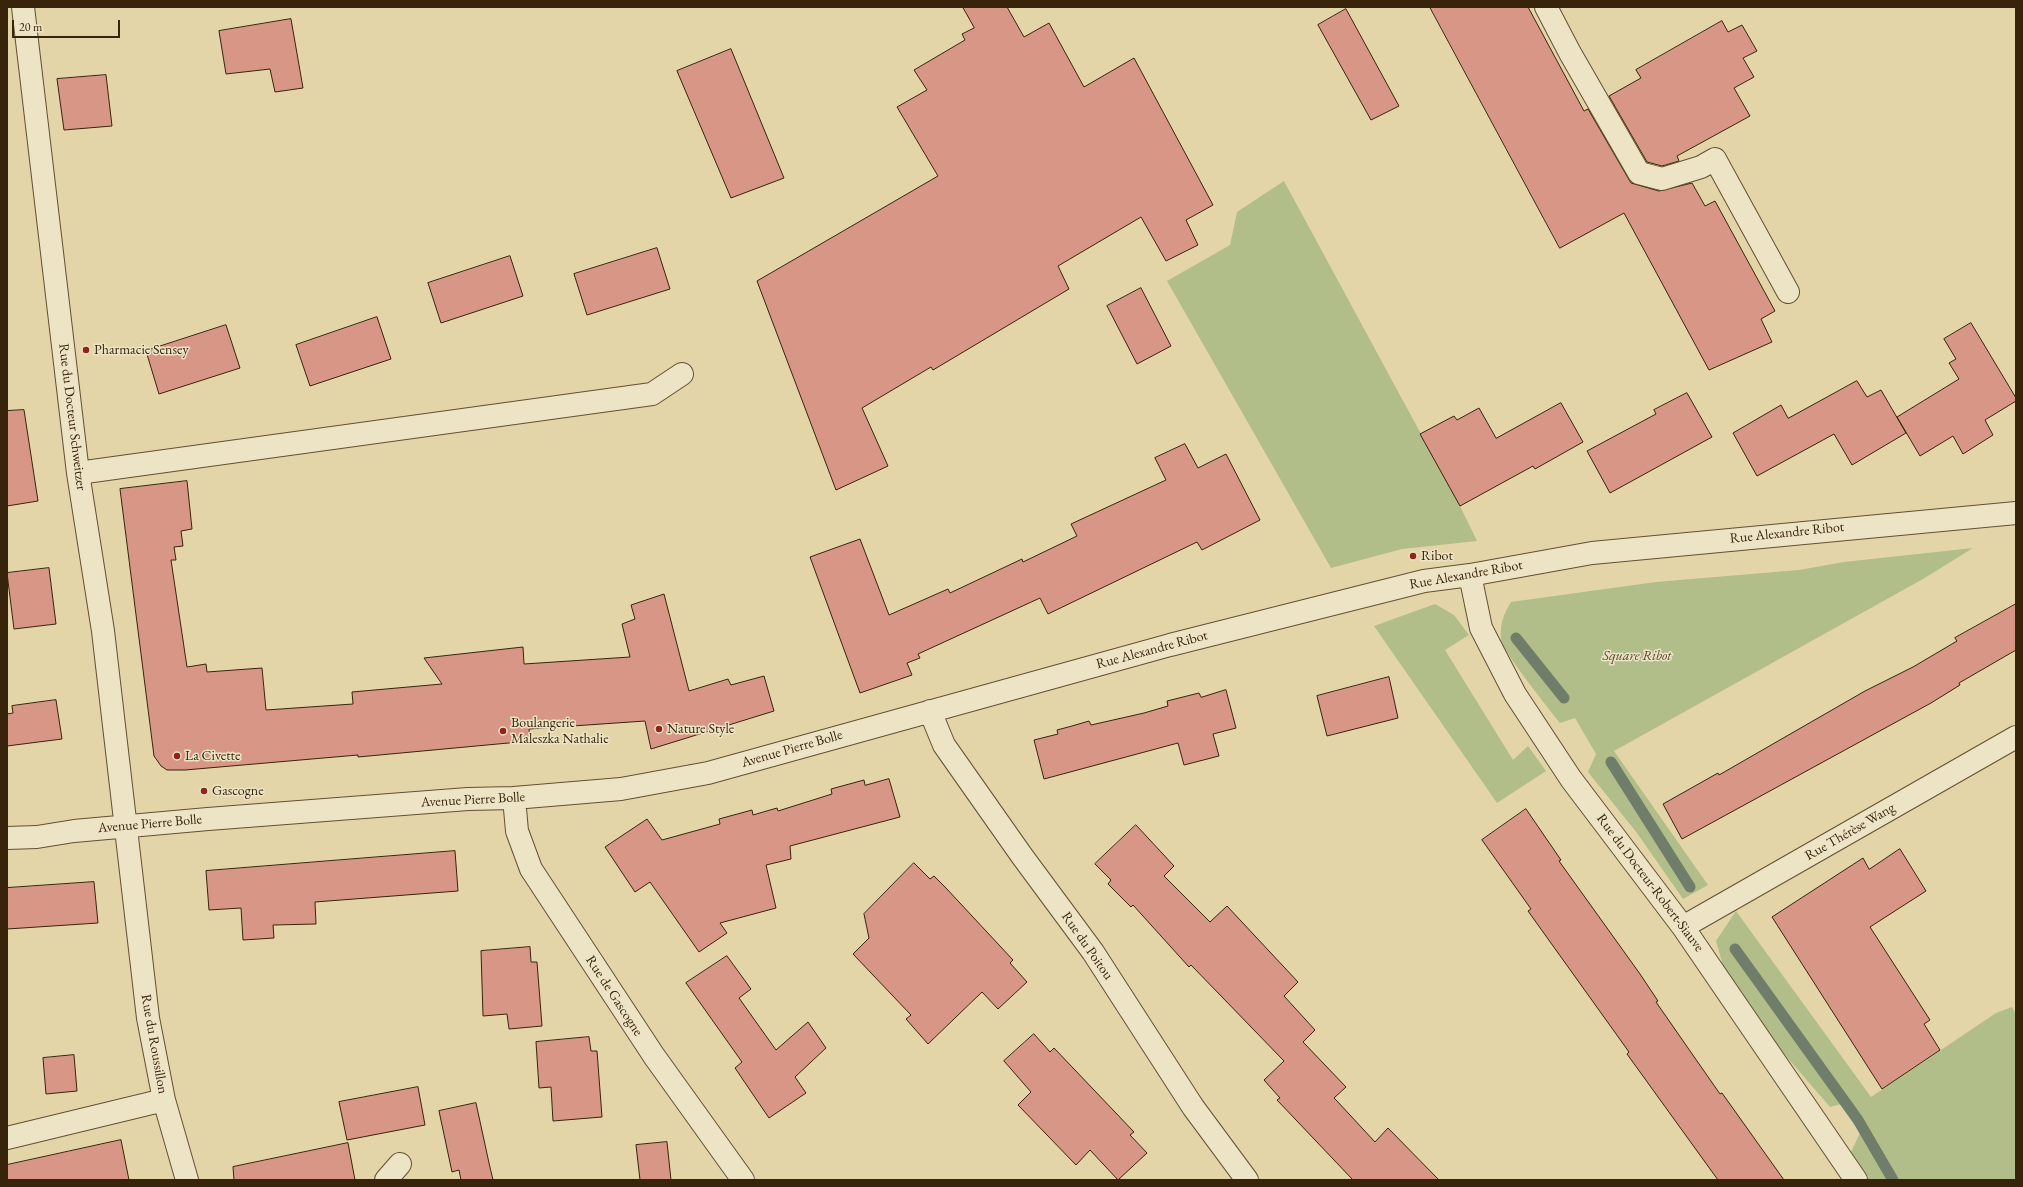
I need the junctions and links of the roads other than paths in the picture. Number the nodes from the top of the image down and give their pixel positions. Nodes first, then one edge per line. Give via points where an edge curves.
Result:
1 (23, 7) edge
2 (1546, 7) edge
3 (1788, 292) dead end
4 (682, 374) dead end
5 (78, 473) junction
6 (2016, 513) edge
7 (1470, 575) junction
8 (930, 711) junction
9 (2016, 737) edge
10 (514, 798) junction
11 (127, 826) junction
12 (7, 838) edge
13 (1683, 927) junction
14 (164, 1100) junction
15 (7, 1138) edge
16 (400, 1164) dead end
17 (187, 1180) edge
18 (386, 1180) edge
19 (744, 1180) edge
20 (1247, 1180) edge
21 (1856, 1180) edge

1 - 5 street, Rue du Docteur Schweitzer
2 - 3 street via 1639,173 1662,179 1701,167 1715,159
4 - 5 street via 652,394
5 - 11 street, Rue du Docteur Schweitzer via 103,631
6 - 7 street, Rue Alexandre Ribot via 1592,553
7 - 8 street, Rue Alexandre Ribot via 1424,581 1347,599
7 - 13 street, Rue du Docteur-Robert-Siauve via 1481,628 1515,694 1571,779
8 - 10 street, Avenue Pierre Bolle via 708,773 621,789
8 - 20 street, Rue du Poitou via 944,744 1093,952 1193,1107
9 - 13 street, Rue Thérèse Wang
10 - 11 street, Avenue Pierre Bolle via 468,799
10 - 19 street, Rue de Gascogne via 517,831 531,869 654,1056
11 - 12 street, Avenue Pierre Bolle
11 - 14 street, Rue du Roussillon via 148,1018
13 - 21 street, Rue du Docteur-Robert-Siauve
14 - 15 street, Rue du Roussillon
14 - 17 street
16 - 18 street

